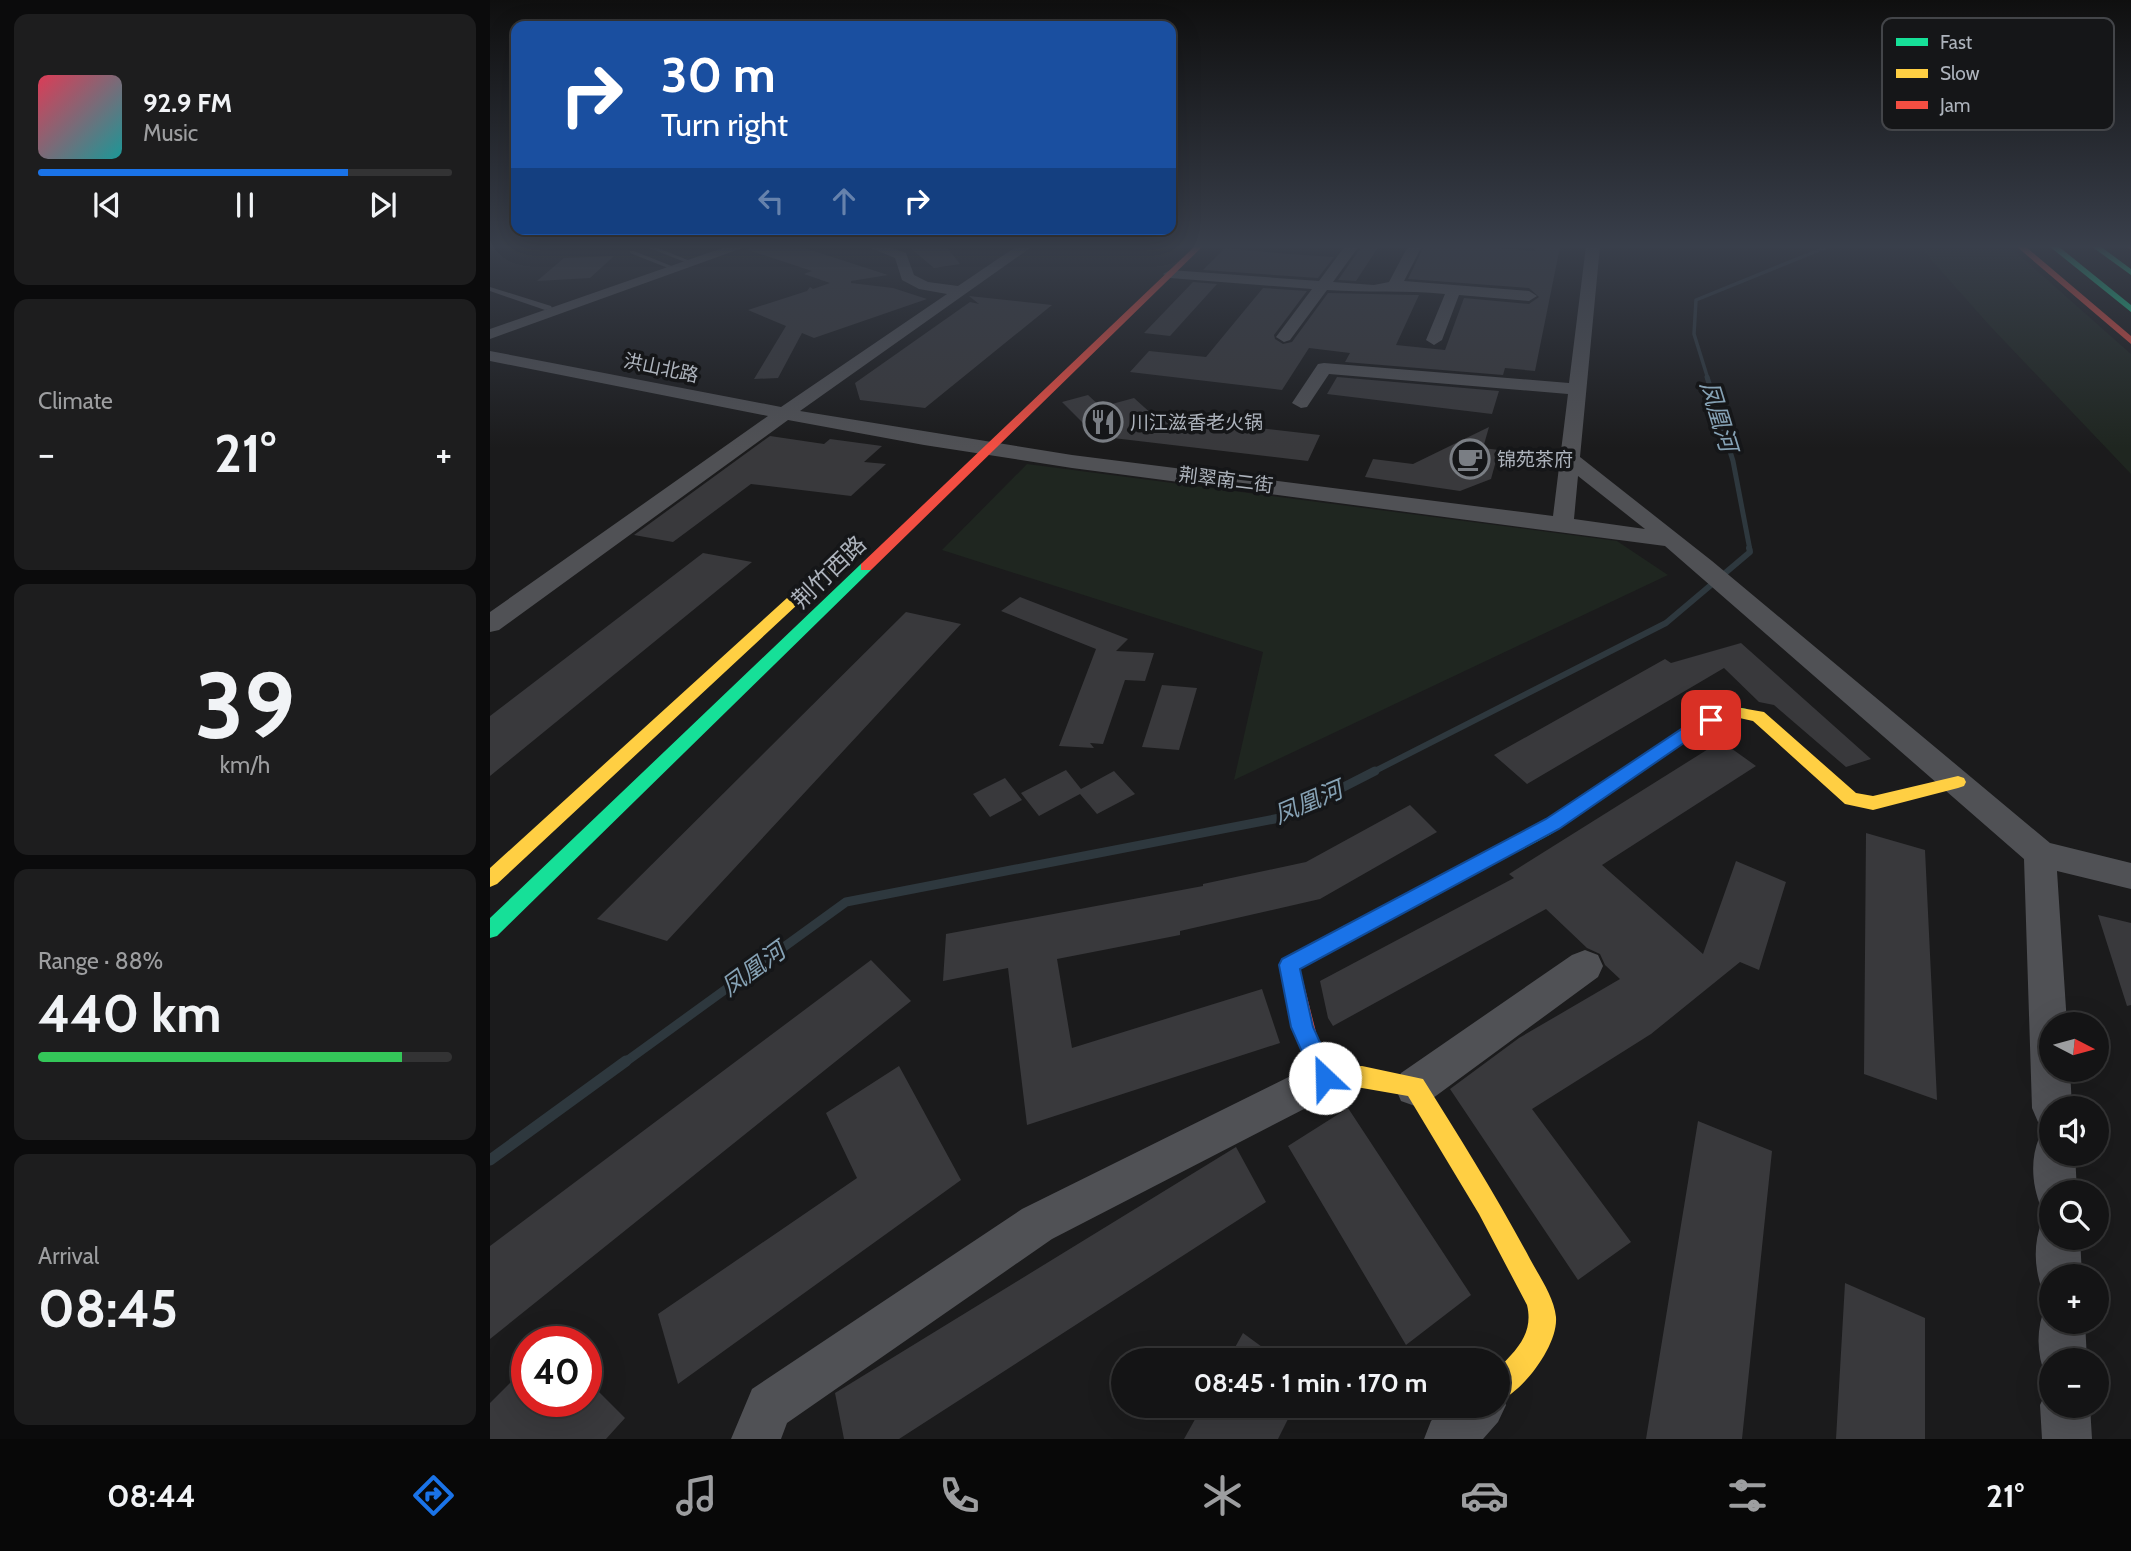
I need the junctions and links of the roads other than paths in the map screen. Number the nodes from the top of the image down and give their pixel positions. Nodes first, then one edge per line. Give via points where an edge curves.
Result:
1 (535, 313) edge
2 (543, 313) edge
3 (929, 313) edge
4 (1130, 313) edge
5 (1302, 313) edge
6 (1445, 313) edge
7 (1585, 313) edge
8 (2099, 313) edge
9 (490, 331) edge
10 (1283, 337) dead end
11 (1434, 340) dead end
12 (2131, 341) edge
13 (490, 356) edge
14 (1576, 389) junction
15 (1301, 403) dead end
16 (782, 415) junction
17 (982, 427) dead end
18 (957, 450) junction
19 (989, 450) junction
20 (1569, 458) junction
21 (1563, 523) junction
22 (1671, 540) junction
23 (849, 549) dead end
24 (490, 624) edge
25 (1958, 782) junction
26 (2040, 854) junction
27 (2131, 876) edge
28 (490, 879) edge
29 (490, 930) edge
30 (1585, 966) dead end
31 (1325, 1078) junction
32 (1415, 1087) junction
33 (2051, 1096) edge
34 (1510, 1375) edge
35 (1469, 1418) edge
36 (2066, 1418) edge
37 (756, 1439) edge
38 (1449, 1439) edge
39 (2067, 1439) edge

1 - 9 street
2 - 9 street
3 - 16 street
4 - 19 main road, 荆竹西路
5 - 10 street
6 - 11 street
7 - 14 street
8 - 12 main road
13 - 16 street, 洪山北路
14 - 15 street via 1324,368
14 - 20 street
16 - 18 street, 荆翠南二街
16 - 24 street
17 - 18 main road
18 - 19 street, 荆翠南二街
19 - 21 street, 荆翠南二街
19 - 29 main road, 荆竹西路
20 - 21 street
20 - 22 street
21 - 22 street, 荆翠南二街
22 - 25 street
23 - 28 main road, 荆竹西路
25 - 26 street
25 - 31 main road via 1873,803 1851,799 1758,716 1731,711 1692,730 1553,824 1289,965 1302,1027
26 - 27 street
26 - 33 street
30 - 32 street
31 - 32 main road via 1362,1077
31 - 37 street via 1037,1224 769,1406
32 - 34 main road via 1456,1150 1544,1315 1538,1345
35 - 38 street
36 - 39 street

